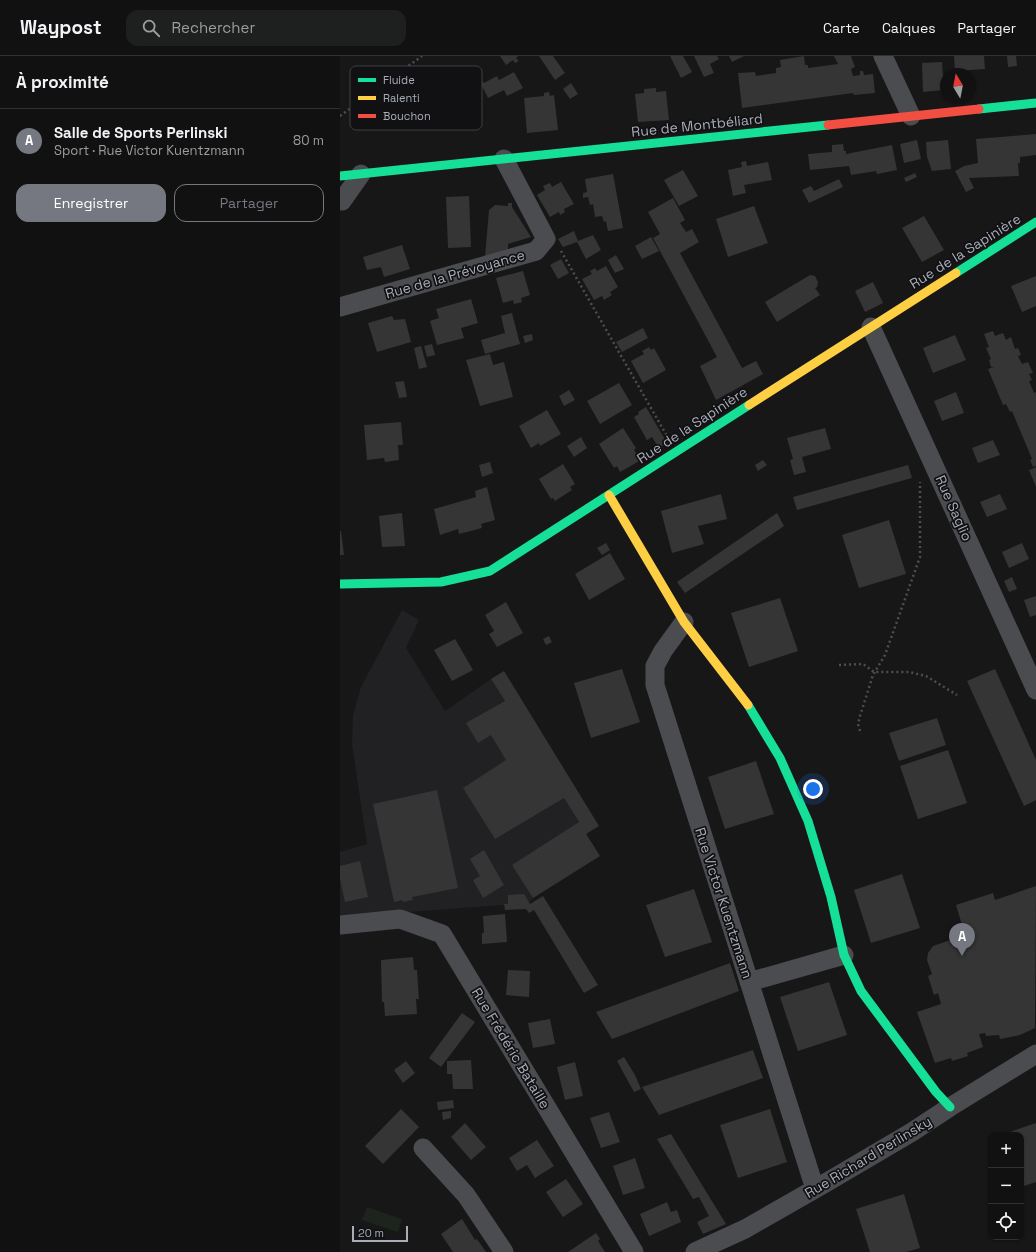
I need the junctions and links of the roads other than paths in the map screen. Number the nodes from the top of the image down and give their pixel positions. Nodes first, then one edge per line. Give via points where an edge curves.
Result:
1 (891, 60) edge
2 (1036, 103) edge
3 (911, 116) junction
4 (504, 159) junction
5 (361, 174) junction
6 (340, 176) edge
7 (340, 201) edge
8 (1036, 222) edge
9 (340, 307) edge
10 (871, 327) junction
11 (609, 495) junction
12 (340, 584) edge
13 (684, 622) junction
14 (1036, 690) edge
15 (340, 924) edge
16 (844, 955) junction
17 (749, 982) junction
18 (1036, 1054) edge
19 (950, 1107) junction
20 (423, 1148) dead end
21 (815, 1189) junction
22 (504, 1252) edge
23 (634, 1252) edge
24 (696, 1252) edge

1 - 3 street
2 - 3 street, Rue de Montbéliard
3 - 4 street, Rue de Montbéliard
4 - 5 street, Rue de Montbéliard
4 - 9 street, Rue de la Prévoyance via 546,240 536,251
5 - 6 street, Rue de Montbéliard
5 - 7 street
8 - 10 street, Rue de la Sapinière
10 - 11 street, Rue de la Sapinière
10 - 14 street, Rue Saglio
11 - 12 street, Rue de la Sapinière via 490,571 441,582
11 - 13 street
13 - 16 street via 745,700 780,758 812,835 831,897
13 - 17 street, Rue Victor Kuentzmann via 655,666 655,685
15 - 23 street, Rue Frédéric Bataille via 400,919 442,934
16 - 17 street
16 - 19 street via 861,991 875,1012
17 - 21 street, Rue Victor Kuentzmann
18 - 19 street, Rue Richard Perlinsky
19 - 21 street, Rue Richard Perlinsky
20 - 22 street via 466,1195
21 - 24 street, Rue Richard Perlinsky via 745,1229

